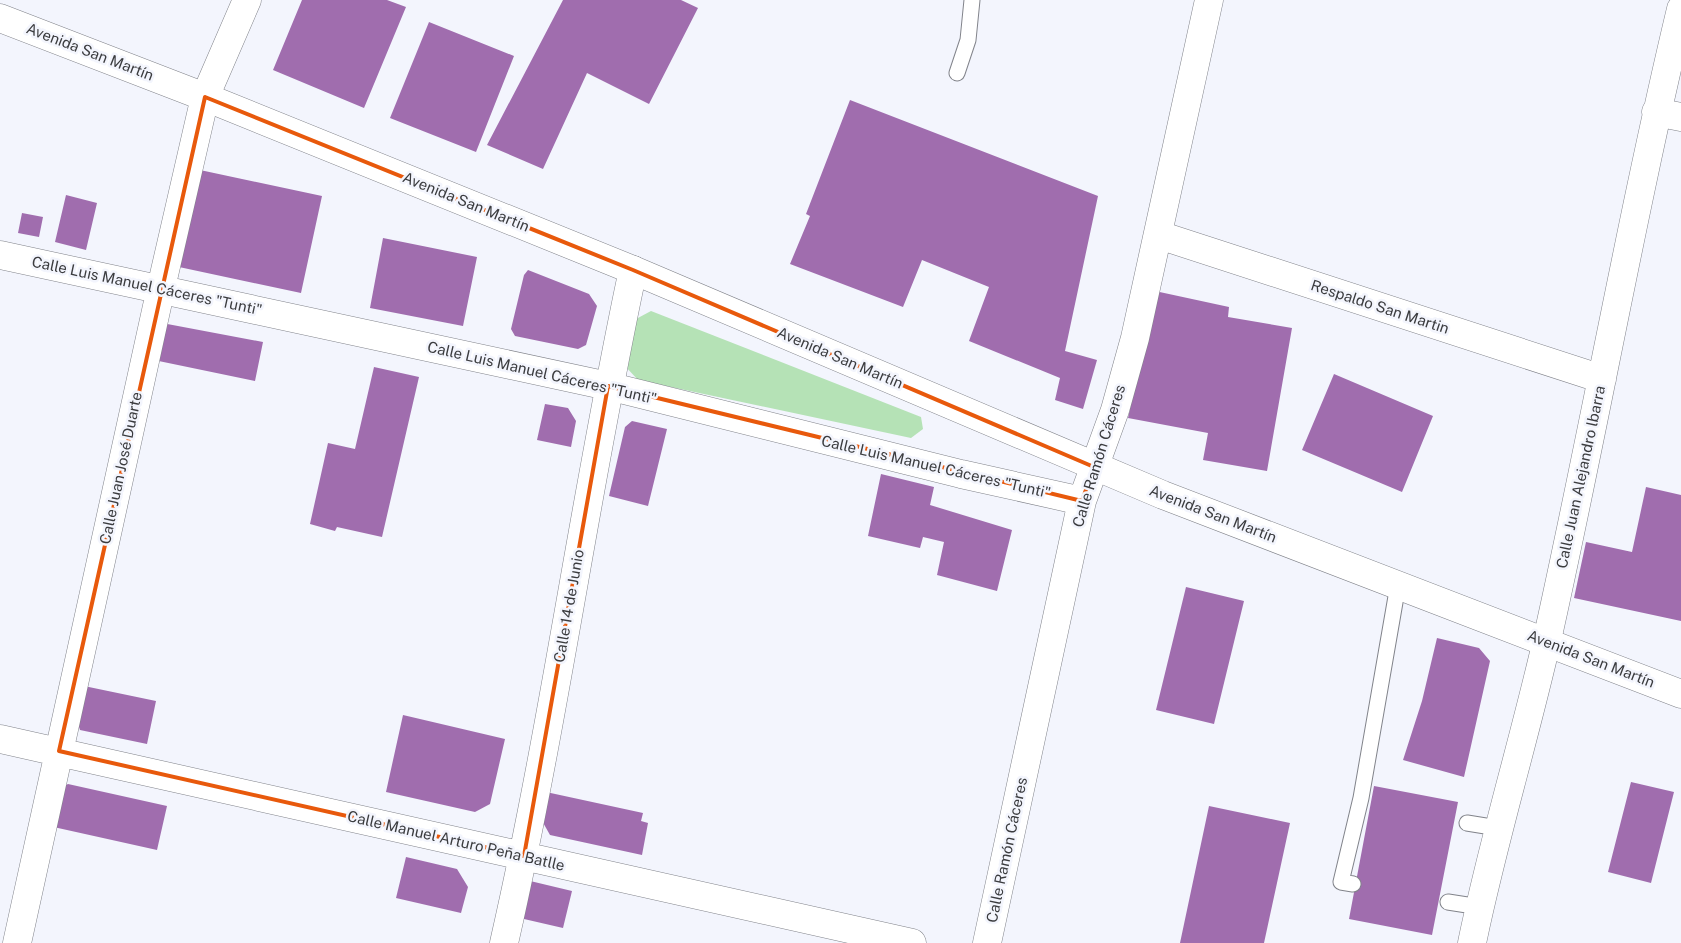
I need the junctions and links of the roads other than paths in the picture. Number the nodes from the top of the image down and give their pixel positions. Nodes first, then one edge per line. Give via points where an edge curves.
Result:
1 (247, 0) edge
2 (972, 0) edge
3 (1209, 0) edge
4 (1681, 10) edge
5 (0, 18) edge
6 (957, 73) dead end
7 (205, 97) junction
8 (1669, 115) edge
9 (1159, 235) junction
10 (0, 255) edge
11 (633, 270) junction
12 (160, 288) junction
13 (1602, 379) junction
14 (608, 386) junction
15 (1094, 467) junction
16 (1082, 501) junction
17 (1398, 585) junction
18 (1546, 642) junction
19 (1681, 694) edge
20 (0, 739) edge
21 (59, 751) junction
22 (1467, 822) dead end
23 (1498, 828) junction
24 (524, 856) junction
25 (1354, 884) dead end
26 (1448, 902) dead end
27 (1480, 907) junction
28 (17, 943) edge
29 (504, 943) edge
30 (912, 943) edge
31 (986, 943) edge
32 (1472, 943) edge

1 - 7 street, Calle Juan José Duarte
2 - 6 lane via 968,40
3 - 9 street, Calle Ramón Cáceres
4 - 8 street, Calle Juan Alejandro lbarra
5 - 7 street, Avenida San Martín
7 - 11 street, Avenida San Martín
7 - 12 street, Calle Juan José Duarte
8 - 13 street, Calle Juan Alejandro lbarra
9 - 13 street, Respaldo San Martin
9 - 15 street, Calle Ramón Cáceres via 1115,410
10 - 12 street, Calle Luis Manuel Cáceres "Tunti"
11 - 14 street, Calle 14 de Junio
11 - 15 street, Avenida San Martín
12 - 14 street, Calle Luis Manuel Cáceres "Tunti"
12 - 21 street, Calle Juan José Duarte
13 - 18 street, Calle Juan Alejandro lbarra
14 - 16 street, Calle Luis Manuel Cáceres "Tunti"
14 - 24 street, Calle 14 de Junio
15 - 16 street, Calle Ramón Cáceres
15 - 17 street, Avenida San Martín
16 - 31 street, Calle Ramón Cáceres
17 - 18 street, Avenida San Martín
17 - 25 lane via 1363,798 1342,882
18 - 19 street, Avenida San Martín
18 - 23 street, Calle Juan Alejandro lbarra
20 - 21 street, Calle Manuel Arturo Peña Batlle
21 - 24 street, Calle Manuel Arturo Peña Batlle
21 - 28 street, Calle Juan José Duarte
22 - 23 lane
23 - 27 street, Calle Juan Alejandro lbarra
24 - 29 street, Calle 14 de Junio
24 - 30 street, Calle Manuel Arturo Peña Batlle
26 - 27 lane
27 - 32 street, Calle Juan Alejandro lbarra

